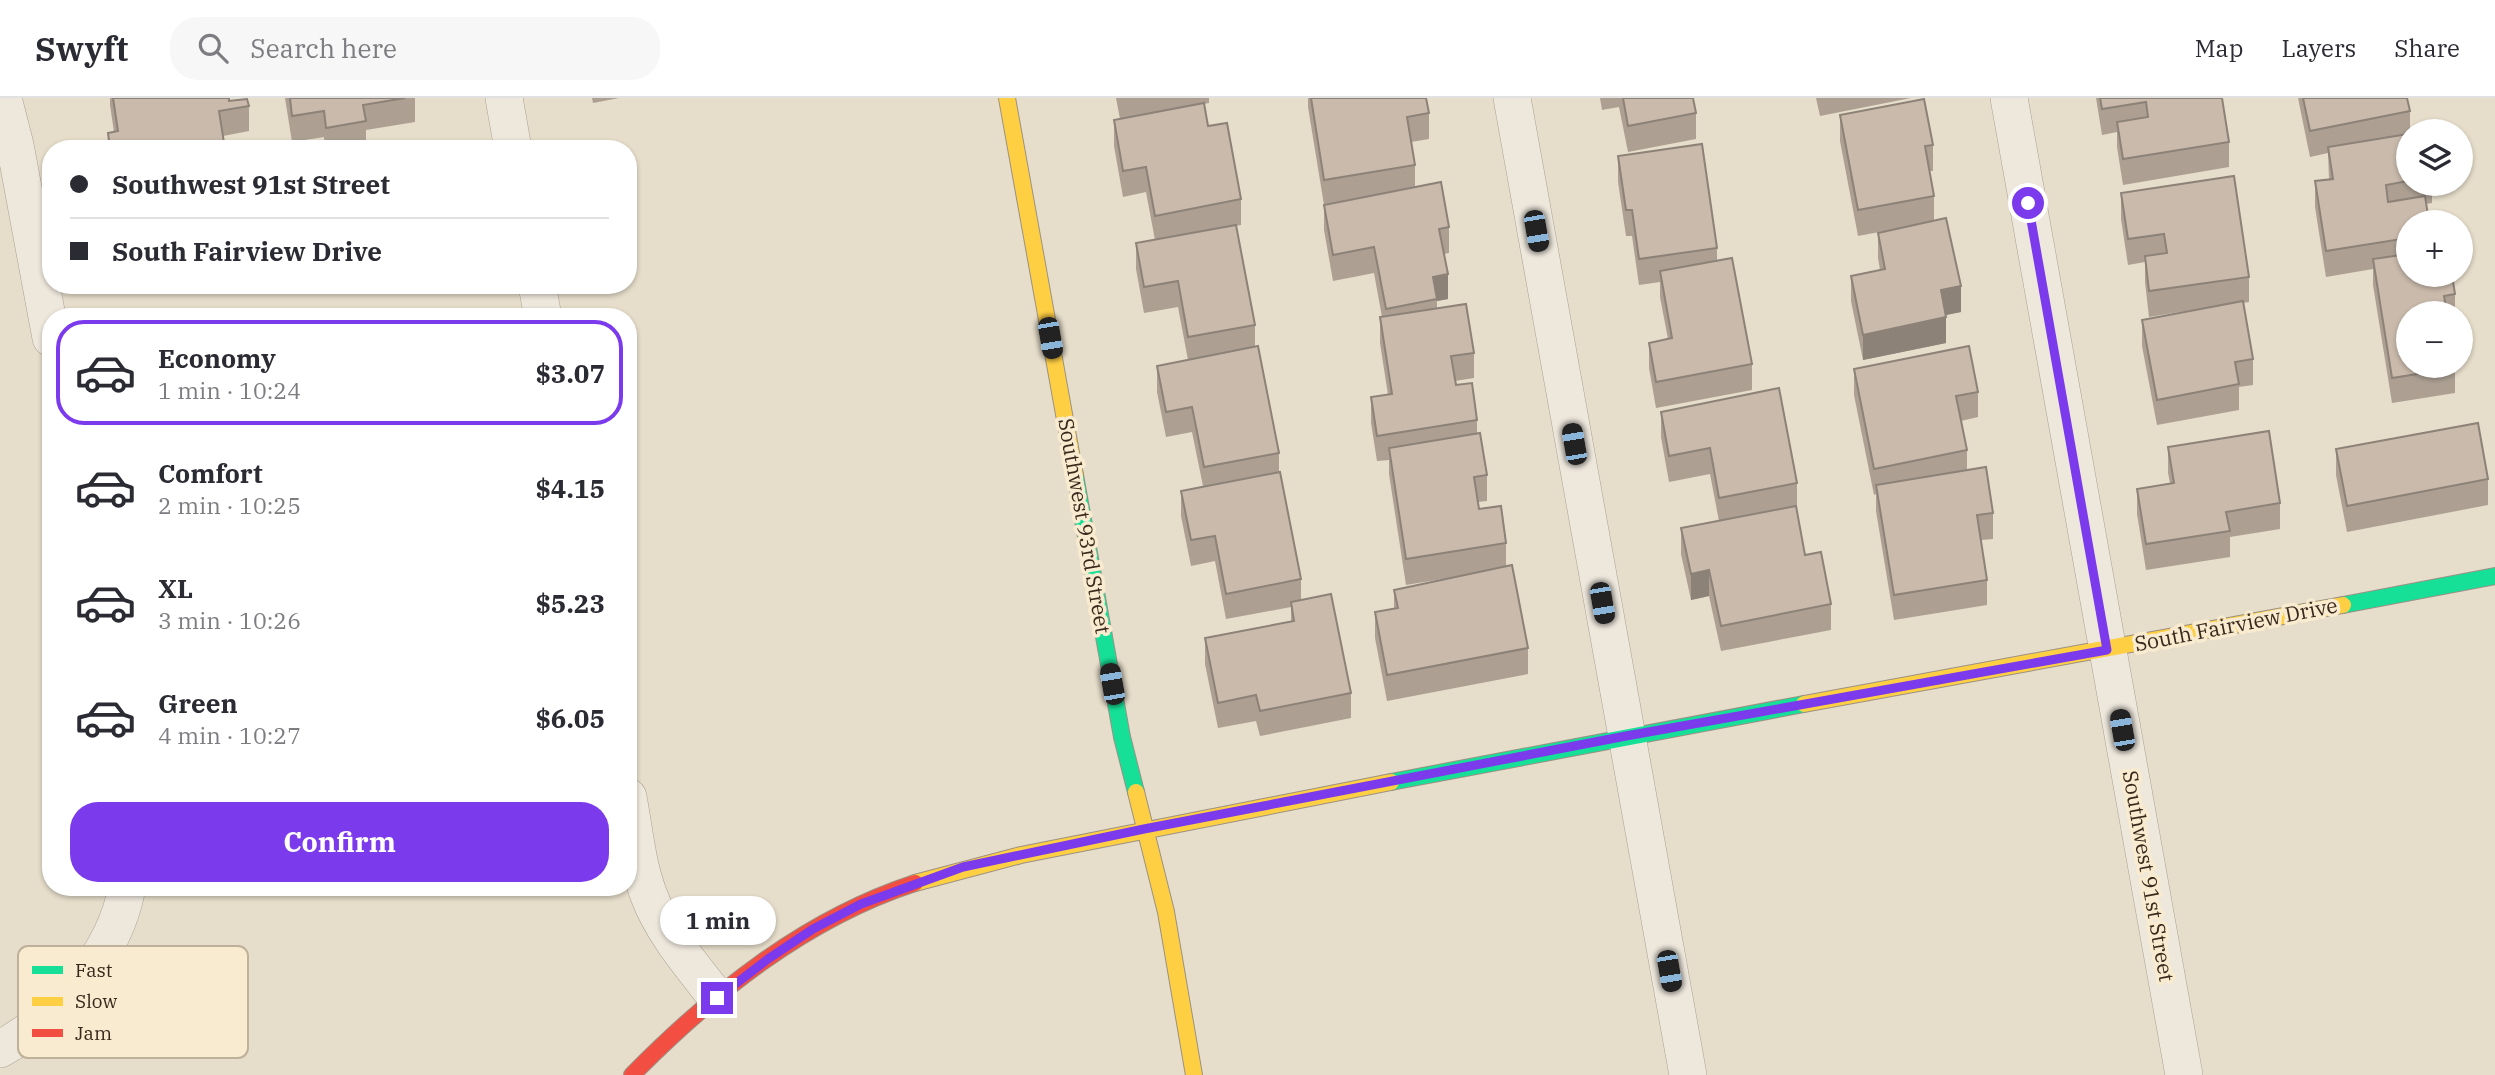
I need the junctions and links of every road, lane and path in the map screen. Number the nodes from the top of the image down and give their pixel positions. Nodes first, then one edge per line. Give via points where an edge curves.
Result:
1 (3, 98) edge
2 (504, 98) edge
3 (1007, 98) edge
4 (1512, 98) edge
5 (2009, 98) edge
6 (511, 140) edge
7 (42, 290) edge
8 (2495, 576) edge
9 (2107, 650) junction
10 (1626, 736) junction
11 (1144, 829) junction
12 (637, 844) edge
13 (124, 896) edge
14 (104, 946) edge
15 (717, 998) junction
16 (18, 1039) edge
17 (0, 1049) edge
18 (632, 1075) edge
19 (1194, 1075) edge
20 (1688, 1075) edge
21 (2184, 1075) edge

1 - 7 street
2 - 6 street
3 - 11 street, Southwest 93rd Street via 1122,737
4 - 10 street
5 - 9 street, Southwest 91st Street
8 - 9 street, South Fairview Drive
9 - 10 street, South Fairview Drive
9 - 21 street, Southwest 91st Street
10 - 11 street, South Fairview Drive
10 - 20 street
11 - 15 street, South Fairview Drive via 963,867 903,887 813,929
11 - 19 street, Southwest 93rd Street via 1166,912
12 - 15 street via 652,902 681,952
13 - 14 street
15 - 18 street, South Fairview Drive
16 - 17 street

